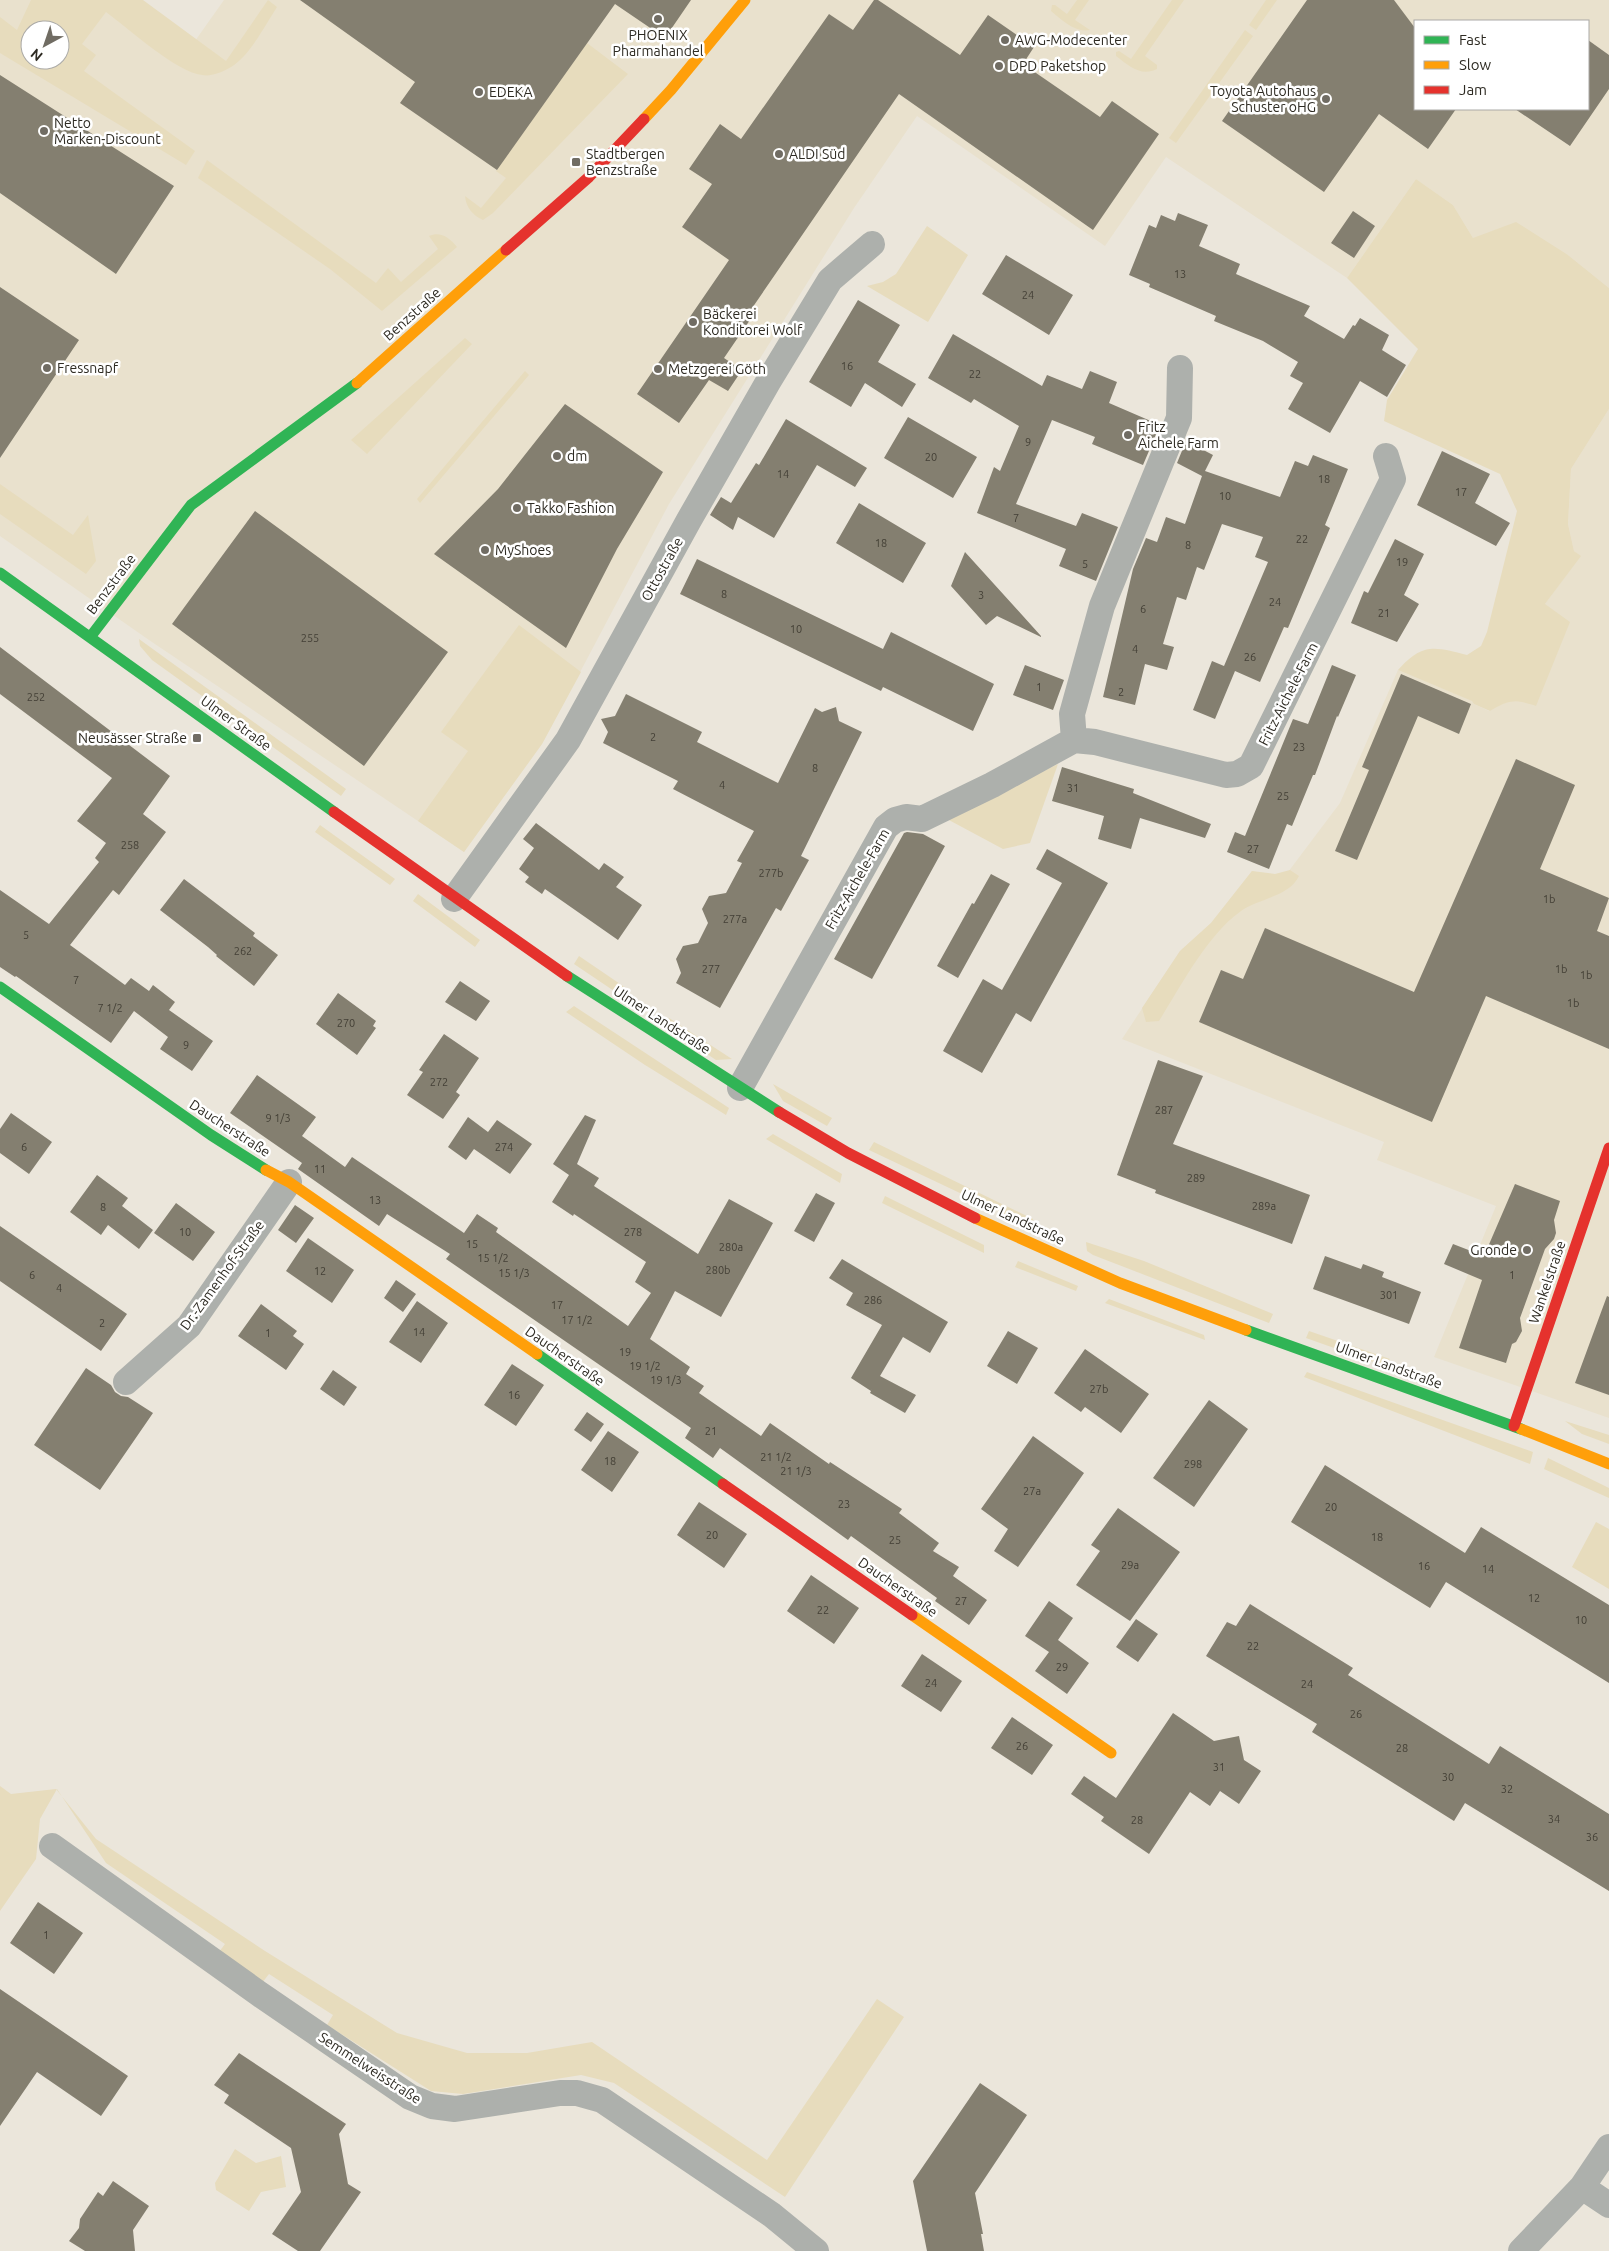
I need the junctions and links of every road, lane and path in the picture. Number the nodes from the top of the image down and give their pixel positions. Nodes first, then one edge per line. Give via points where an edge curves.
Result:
1 (745, 0) edge
2 (872, 244) dead end
3 (1180, 368) dead end
4 (1386, 456) dead end
5 (0, 573) edge
6 (91, 636) junction
7 (1074, 740) junction
8 (454, 899) junction
9 (0, 987) edge
10 (740, 1088) junction
11 (1609, 1148) edge
12 (289, 1182) junction
13 (126, 1382) dead end
14 (1514, 1426) junction
15 (1609, 1464) edge
16 (1111, 1753) dead end
17 (52, 1846) dead end
18 (1609, 2147) edge
19 (1582, 2186) junction
20 (1609, 2205) edge
21 (816, 2251) edge
22 (1520, 2251) edge

1 - 6 street, Benzstraße via 671,90 589,177 346,393 191,505
2 - 8 street, Ottostraße via 830,280 689,520 568,740
3 - 7 street via 1179,418 1102,606 1072,714
4 - 7 street, Fritz-Aichele-Farm via 1393,480 1252,766 1237,774 1226,775 1095,742
5 - 6 street, Ulmer Straße
6 - 8 street, Ulmer Straße
7 - 10 street, Fritz-Aichele-Farm via 922,819 906,817 886,827
8 - 10 street, Ulmer Landstraße
9 - 12 street, Daucherstraße via 211,1135
10 - 14 street, Ulmer Landstraße via 876,1167 1057,1255 1152,1296
11 - 14 street, Wankelstraße
12 - 13 street, Dr.-Zamenhof-Straße via 189,1326
12 - 16 street, Daucherstraße
14 - 15 street, Ulmer Landstraße
17 - 21 street, Semmelweisstraße via 250,1988 410,2097 432,2106 455,2109 560,2094 577,2093 602,2100 772,2215
18 - 19 street
19 - 20 street
19 - 22 street

